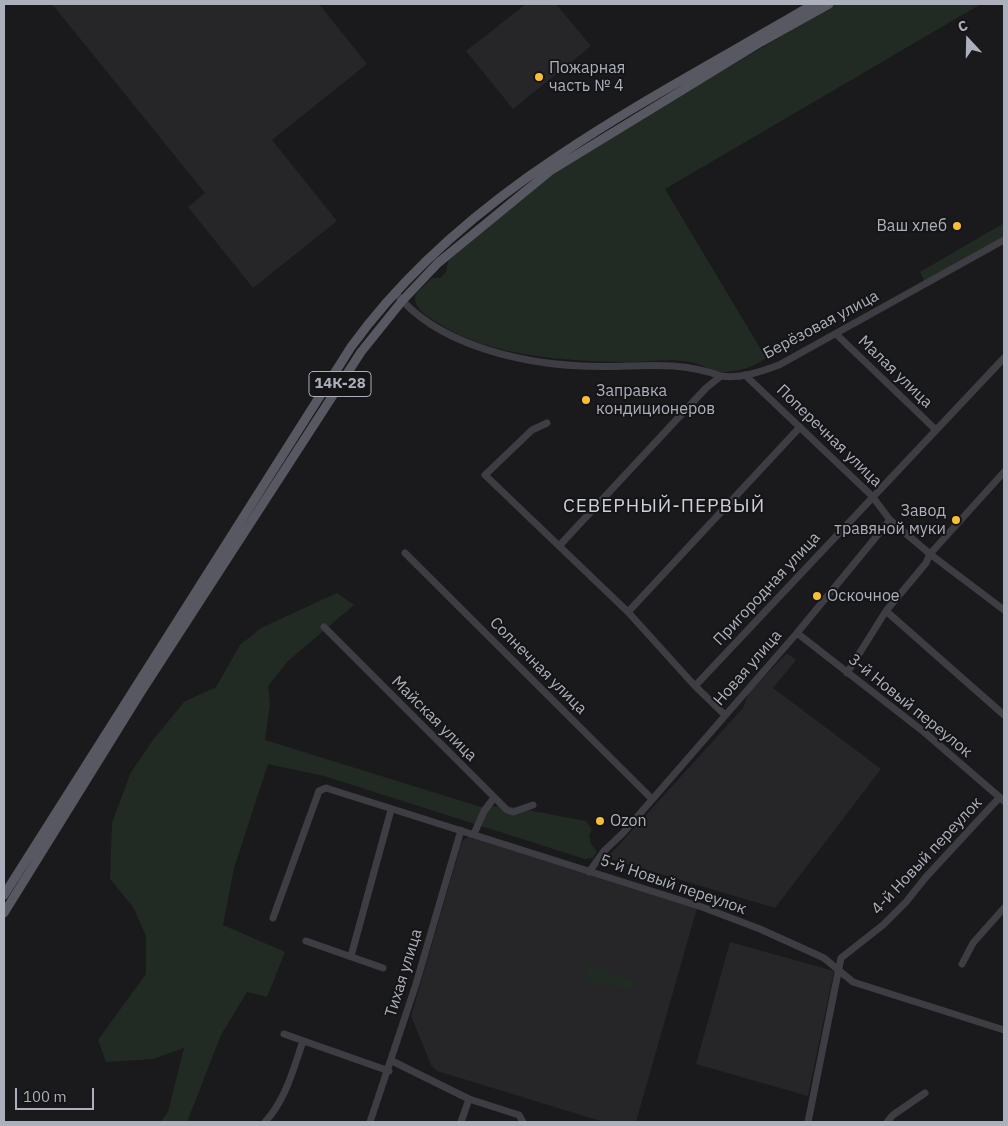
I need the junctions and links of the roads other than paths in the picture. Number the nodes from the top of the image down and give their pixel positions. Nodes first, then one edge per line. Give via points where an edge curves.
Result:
1 (814, 4) edge
2 (829, 4) edge
3 (1004, 240) edge
4 (395, 292) junction
5 (402, 301) junction
6 (836, 334) junction
7 (1004, 358) edge
8 (745, 375) junction
9 (721, 376) junction
10 (548, 423) dead end
11 (800, 427) junction
12 (936, 430) junction
13 (1004, 472) edge
14 (872, 496) junction
15 (890, 520) junction
16 (559, 546) junction
17 (405, 553) dead end
18 (930, 554) junction
19 (1004, 610) edge
20 (886, 611) junction
21 (628, 612) junction
22 (324, 627) dead end
23 (797, 633) junction
24 (847, 673) junction
25 (695, 686) junction
26 (1004, 714) edge
27 (725, 715) junction
28 (494, 798) junction
29 (652, 799) junction
30 (1002, 800) edge
31 (533, 805) dead end
32 (391, 810) junction
33 (461, 830) junction
34 (474, 834) junction
35 (589, 872) junction
36 (4, 895) edge
37 (1004, 908) edge
38 (4, 913) edge
39 (273, 918) dead end
40 (306, 941) dead end
41 (351, 956) junction
42 (962, 964) dead end
43 (383, 968) dead end
44 (837, 970) junction
45 (1004, 1030) edge
46 (284, 1034) dead end
47 (302, 1041) junction
48 (392, 1061) junction
49 (389, 1071) junction
50 (925, 1093) dead end
51 (469, 1099) junction
52 (265, 1122) edge
53 (370, 1122) edge
54 (460, 1122) edge
55 (523, 1122) edge
56 (808, 1122) edge
57 (887, 1122) edge

1 - 4 main road, 14К-28 via 542,166 470,219
2 - 5 main road, 14К-28 via 550,171 438,263
3 - 6 street, Берёзовая улица
4 - 5 street
4 - 36 main road, 14К-28 via 351,347
5 - 9 street via 446,333 529,362 582,366 673,364
5 - 38 main road, 14К-28 via 360,352 141,692
6 - 8 street, Берёзовая улица via 779,365
6 - 12 street, Малая улица
7 - 12 street, Пригородная улица
8 - 9 street, Берёзовая улица
8 - 11 street, Поперечная улица
9 - 16 street via 706,388
10 - 16 street via 532,430 485,475
11 - 14 street, Поперечная улица
11 - 21 street
12 - 14 street, Пригородная улица
13 - 18 street
14 - 15 street, Поперечная улица
14 - 25 street, Пригородная улица
15 - 18 street
15 - 23 street, Новая улица
16 - 21 street
17 - 29 street, Солнечная улица
18 - 19 street
18 - 20 street
20 - 24 street
20 - 26 street
21 - 25 street
22 - 28 street, Майская улица
23 - 24 street, 3-й Новый переулок
23 - 27 street, Новая улица
24 - 30 street, 3-й Новый переулок via 924,732
25 - 27 street
27 - 29 street, Новая улица
28 - 31 street, Майская улица via 513,812
28 - 34 street
29 - 35 street, Новая улица
30 - 44 street, 4-й Новый переулок via 926,877 906,902 841,958
32 - 33 street, 5-й Новый переулок
32 - 39 street, 5-й Новый переулок via 322,788
32 - 41 street
33 - 34 street, 5-й Новый переулок
33 - 48 street, Тихая улица
34 - 35 street, 5-й Новый переулок
35 - 44 street, 5-й Новый переулок via 702,907 760,929 824,958
37 - 42 street via 973,943
40 - 41 street
41 - 43 street
44 - 45 street, 5-й Новый переулок via 853,982
44 - 56 street, 4-й Новый переулок
46 - 47 street
47 - 49 street
47 - 52 street via 286,1091
48 - 49 street, Тихая улица
48 - 51 street
49 - 53 street, Тихая улица
50 - 57 street
51 - 54 street
51 - 55 street via 519,1115

